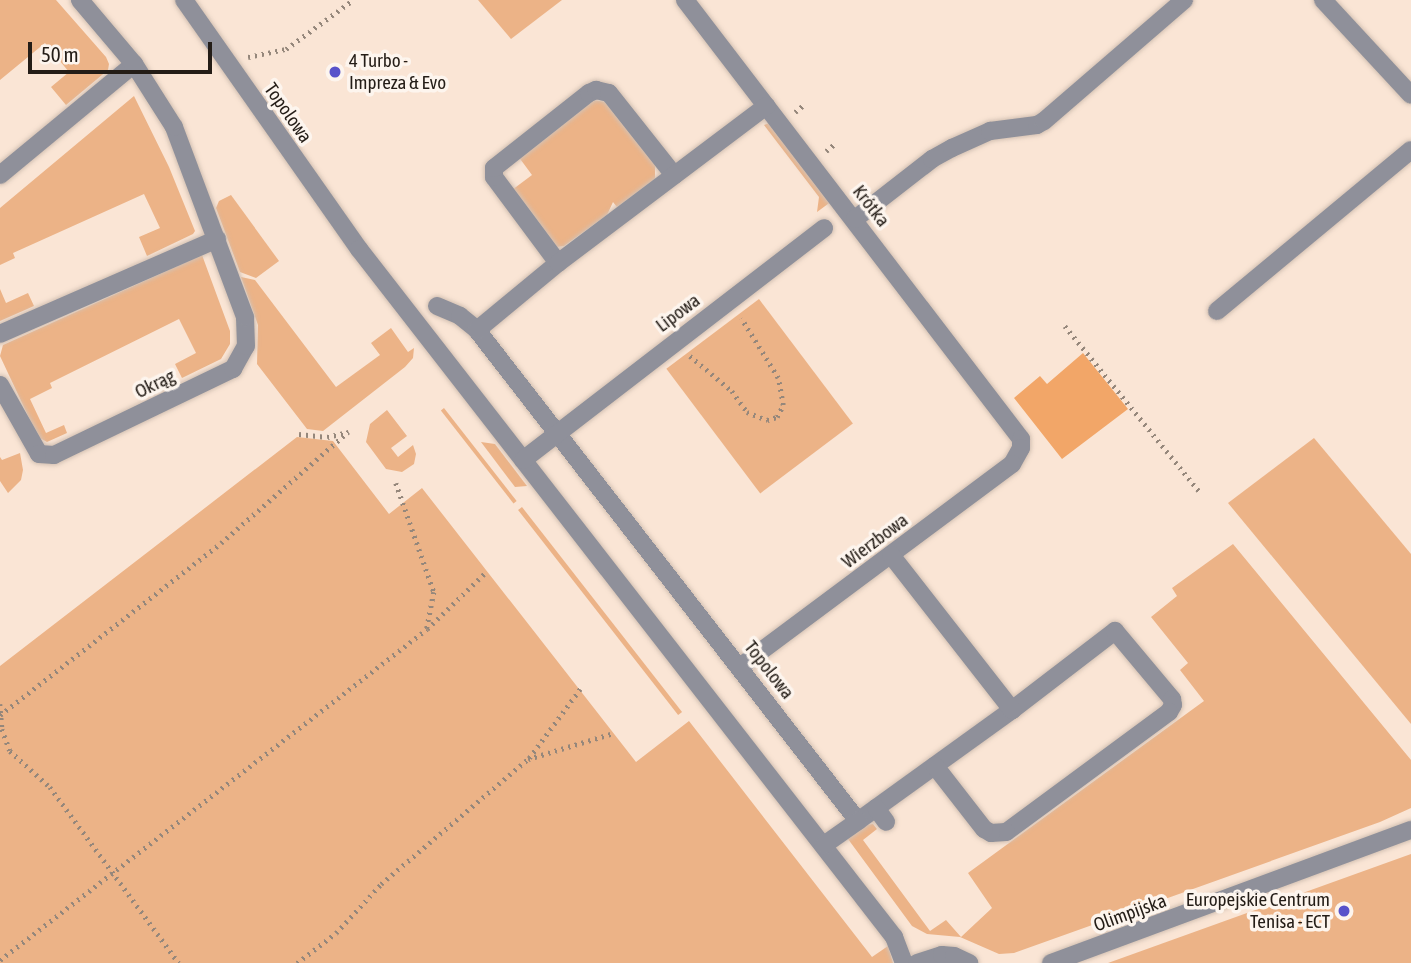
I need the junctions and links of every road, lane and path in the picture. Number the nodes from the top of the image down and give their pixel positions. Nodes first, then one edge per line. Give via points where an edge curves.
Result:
1 (79, 0) edge
2 (184, 0) edge
3 (353, 0) edge
4 (685, 0) edge
5 (1184, 0) edge
6 (1323, 0) edge
7 (251, 56) dead end
8 (134, 64) junction
9 (1411, 95) edge
10 (766, 106) junction
11 (836, 143) dead end
12 (1411, 150) edge
13 (821, 155) dead end
14 (0, 175) edge
15 (674, 175) junction
16 (855, 219) junction
17 (824, 228) dead end
18 (217, 239) junction
19 (558, 263) junction
20 (734, 297) junction
21 (437, 306) dead end
22 (1217, 311) dead end
23 (1065, 326) dead end
24 (477, 330) junction
25 (0, 334) edge
26 (675, 342) junction
27 (0, 385) edge
28 (559, 432) junction
29 (299, 433) dead end
30 (1021, 439) joint
31 (523, 460) junction
32 (396, 483) dead end
33 (1199, 491) dead end
34 (891, 555) junction
35 (487, 571) dead end
36 (427, 629) junction
37 (740, 667) junction
38 (580, 690) dead end
39 (0, 704) edge
40 (1012, 710) junction
41 (2, 714) edge
42 (614, 733) dead end
43 (528, 759) junction
44 (936, 766) junction
45 (858, 821) junction
46 (1411, 830) edge
47 (824, 845) junction
48 (113, 873) junction
49 (894, 937) junction
50 (0, 960) edge
51 (923, 960) edge
52 (179, 963) edge
53 (297, 963) edge
54 (904, 963) edge
55 (969, 963) edge
56 (1051, 963) edge

1 - 8 street, Okrąg
2 - 31 street, Topolowa via 359,249
3 - 7 path via 286,49
4 - 10 street, Krótka
5 - 16 street via 1044,121 990,131 952,148
6 - 9 street
8 - 14 street
8 - 18 street, Okrąg via 174,127
10 - 15 street
10 - 16 street, Krótka
11 - 13 path
12 - 22 street
15 - 19 street
15 - 19 street via 609,93 589,93 494,168 494,177
16 - 30 street, Krótka
17 - 20 street, Lipowa
18 - 25 street
18 - 27 street, Okrąg via 245,317 246,346 233,369 54,455 39,454
19 - 24 street
20 - 26 street, Lipowa
20 - 26 path via 741,320 778,379 783,405 777,417 767,420 747,412 732,391
21 - 24 street, Topolowa
23 - 33 path
24 - 28 street, Topolowa
26 - 28 street, Lipowa
28 - 31 street, Lipowa
28 - 37 street, Topolowa
29 - 41 path via 327,437 348,432 212,551
30 - 34 street, Wierzbowa via 1012,464
31 - 47 street, Topolowa
32 - 36 path via 434,593
34 - 37 street, Wierzbowa
34 - 40 street
35 - 36 path
36 - 48 path
37 - 45 street, Topolowa
38 - 43 path
39 - 41 path
40 - 44 street
40 - 44 street via 1115,631 1173,705 1006,832 984,829
41 - 48 path via 10,751 50,787
42 - 43 path
43 - 53 path via 381,884 335,933
44 - 45 street via 881,815
45 - 47 street
46 - 56 street, Olimpijska
47 - 49 street, Topolowa
48 - 50 path
48 - 52 path
49 - 51 street
49 - 54 street
51 - 55 street via 954,956

